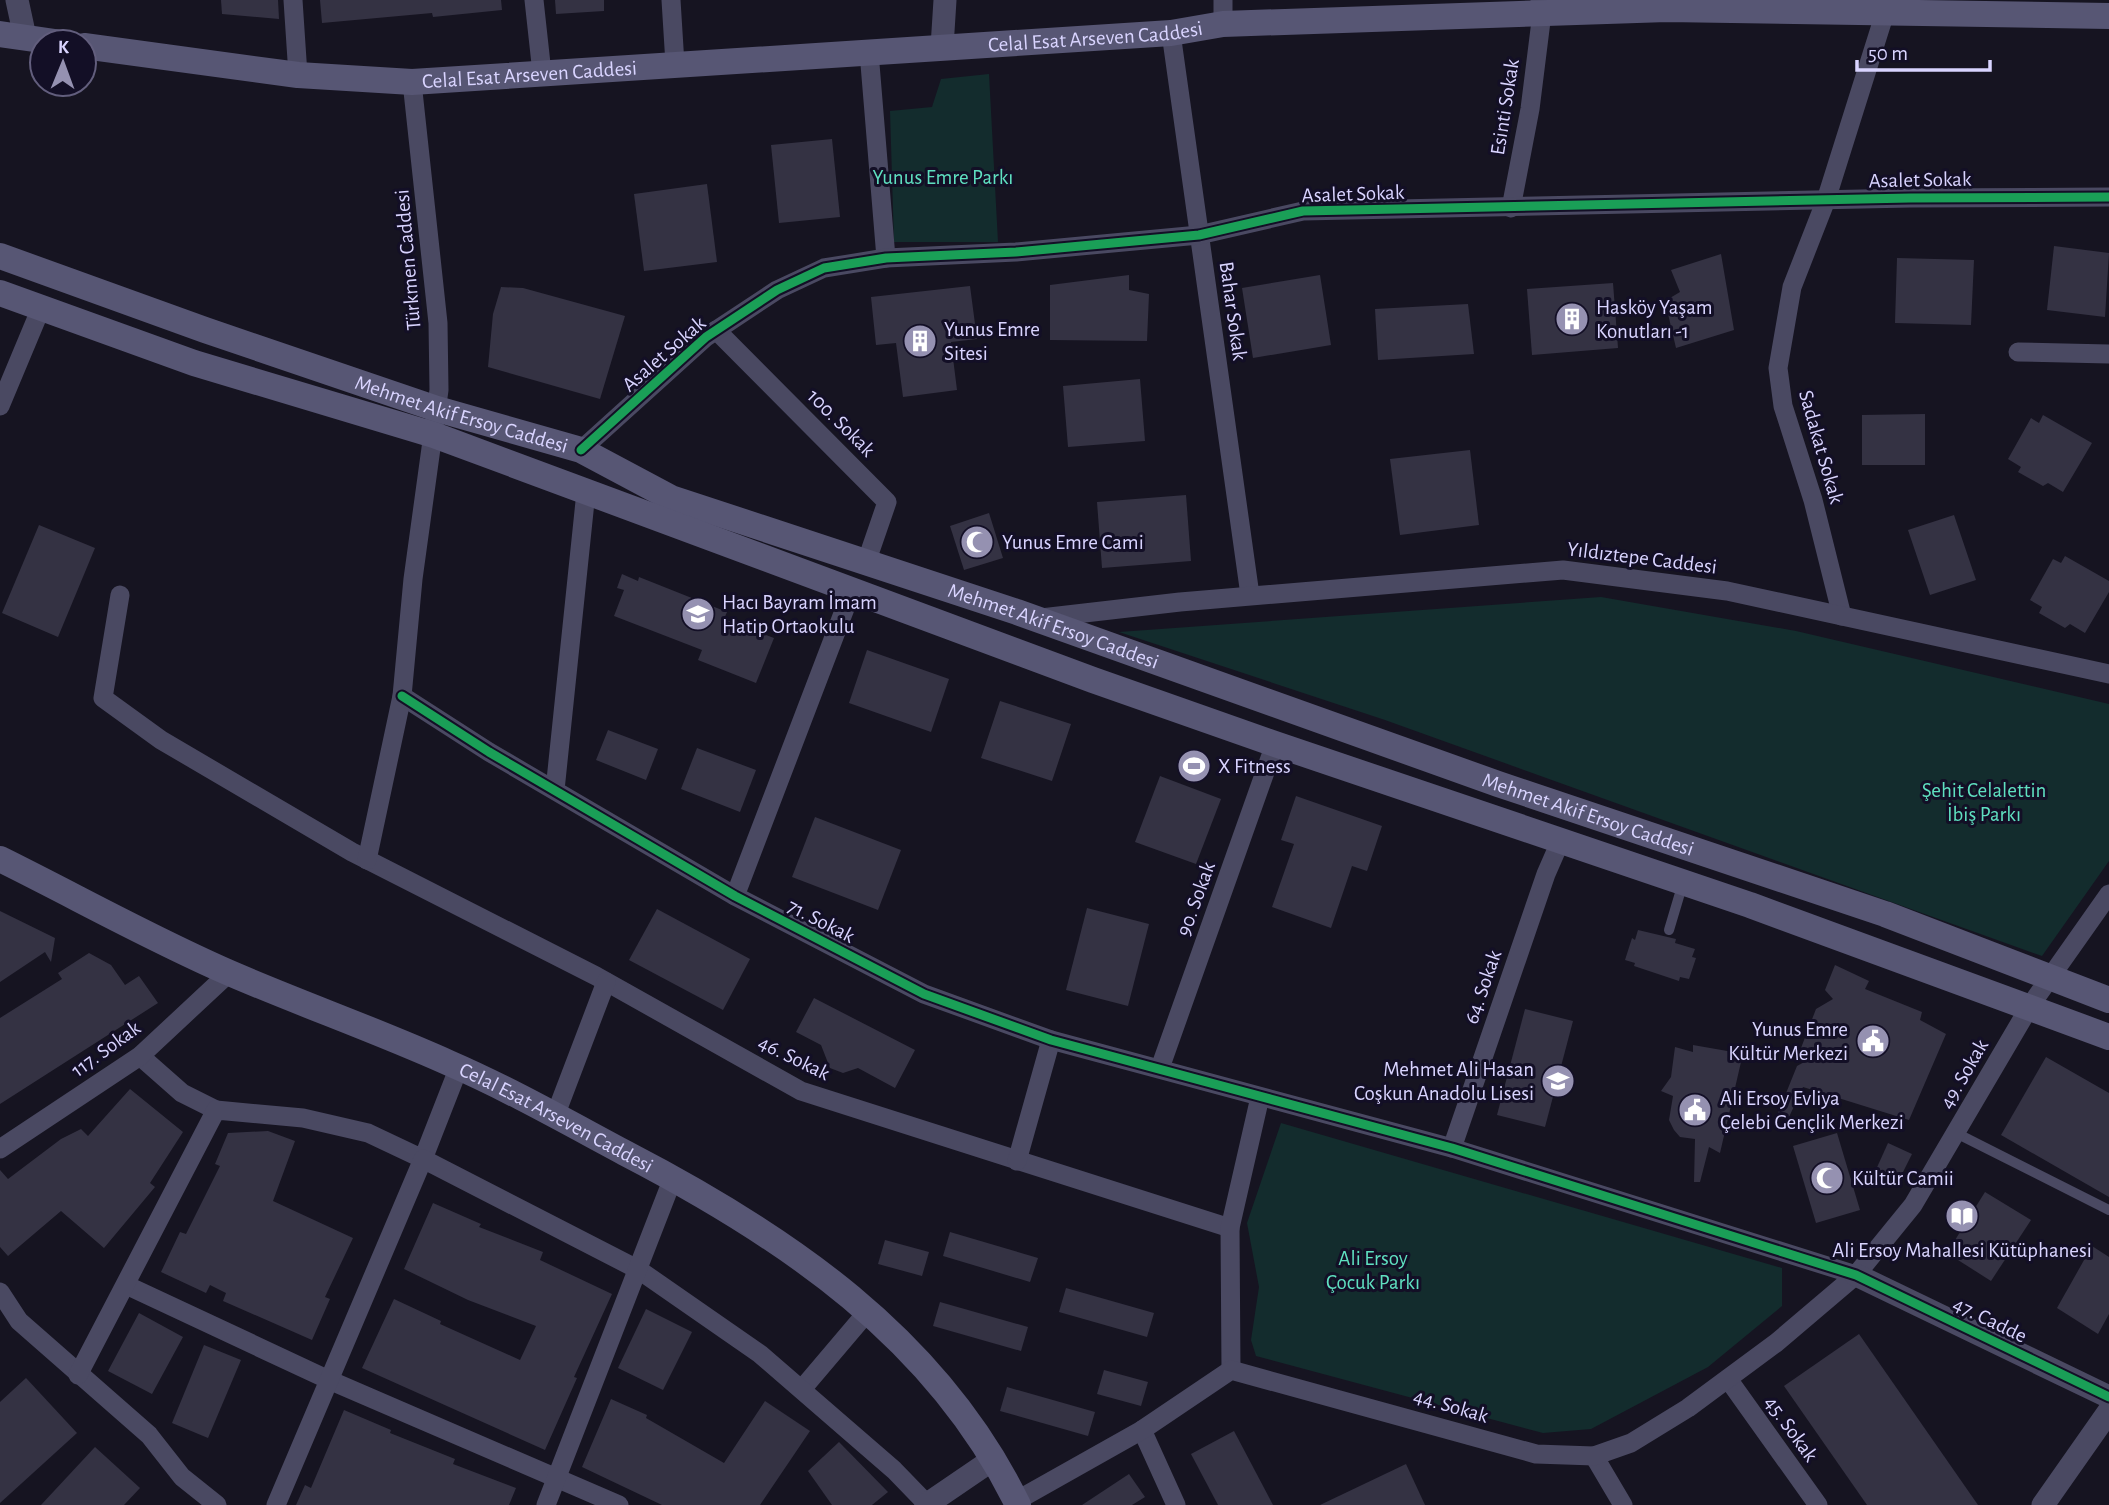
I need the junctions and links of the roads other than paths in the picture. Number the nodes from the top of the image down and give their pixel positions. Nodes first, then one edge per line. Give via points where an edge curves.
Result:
1 (17, 0) edge
2 (293, 0) edge
3 (534, 0) edge
4 (671, 0) edge
5 (944, 0) edge
6 (1667, 4) edge
7 (1541, 6) edge
8 (1888, 6) edge
9 (1223, 12) edge
10 (2109, 16) edge
11 (1171, 33) junction
12 (13, 36) edge
13 (942, 47) junction
14 (98, 48) edge
15 (869, 52) junction
16 (675, 64) junction
17 (542, 73) junction
18 (298, 75) junction
19 (412, 82) junction
20 (2109, 197) edge
21 (1826, 200) junction
22 (1511, 208) junction
23 (1199, 235) junction
24 (0, 256) edge
25 (886, 258) junction
26 (0, 293) edge
27 (41, 308) junction
28 (716, 330) junction
29 (2018, 352) dead end
30 (2109, 354) edge
31 (0, 406) edge
32 (436, 422) junction
33 (581, 450) junction
34 (586, 492) junction
35 (866, 563) junction
36 (852, 590) junction
37 (120, 595) dead end
38 (1250, 595) junction
39 (1842, 616) junction
40 (1036, 619) junction
41 (2109, 674) edge
42 (402, 696) junction
43 (1275, 744) junction
44 (555, 790) junction
45 (1560, 842) junction
46 (0, 859) edge
47 (367, 860) junction
48 (1683, 882) junction
49 (2109, 894) edge
50 (735, 896) junction
51 (1668, 930) dead end
52 (229, 973) junction
53 (2050, 979) junction
54 (606, 982) junction
55 (2109, 1000) edge
56 (2030, 1006) junction
57 (2109, 1037) edge
58 (1051, 1040) junction
59 (140, 1056) junction
60 (458, 1067) junction
61 (1160, 1068) junction
62 (1261, 1097) junction
63 (216, 1110) junction
64 (555, 1116) junction
65 (1956, 1133) junction
66 (1452, 1148) junction
67 (0, 1149) edge
68 (423, 1159) junction
69 (1017, 1161) junction
70 (673, 1178) junction
71 (2109, 1210) edge
72 (1230, 1228) junction
73 (639, 1270) junction
74 (1856, 1275) junction
75 (126, 1285) junction
76 (0, 1292) edge
77 (869, 1310) junction
78 (1231, 1370) junction
79 (78, 1375) junction
80 (1728, 1379) junction
81 (329, 1380) junction
82 (802, 1389) junction
83 (2109, 1397) edge
84 (2109, 1411) edge
85 (1142, 1430) junction
86 (1594, 1456) junction
87 (992, 1460) junction
88 (556, 1480) junction
89 (1017, 1503) edge
90 (216, 1505) edge
91 (276, 1505) edge
92 (546, 1505) edge
93 (619, 1505) edge
94 (926, 1505) edge
95 (1177, 1505) edge
96 (1623, 1505) edge
97 (1818, 1505) edge
98 (2043, 1505) edge

1 - 12 street
2 - 18 street
3 - 17 street
4 - 16 street
5 - 13 street
6 - 7 main road, Celal Esat Arseven Caddesi
6 - 8 main road, Celal Esat Arseven Caddesi
7 - 9 main road, Celal Esat Arseven Caddesi
7 - 22 street, Esinti Sokak via 1530,109
8 - 10 main road, Celal Esat Arseven Caddesi
8 - 21 street, Sadakat Sokak
9 - 11 main road, Celal Esat Arseven Caddesi
11 - 13 main road, Celal Esat Arseven Caddesi
11 - 23 street, Bahar Sokak
13 - 15 main road, Celal Esat Arseven Caddesi
14 - 18 main road, Celal Esat Arseven Caddesi
15 - 16 main road, Celal Esat Arseven Caddesi
15 - 25 street
16 - 17 main road, Celal Esat Arseven Caddesi
17 - 19 main road, Celal Esat Arseven Caddesi
18 - 19 main road, Celal Esat Arseven Caddesi
19 - 32 street, Türkmen Caddesi via 438,323
20 - 21 street, Asalet Sokak
21 - 22 street, Asalet Sokak
21 - 39 street, Sadakat Sokak via 1792,287 1778,369 1783,406
22 - 23 street, Asalet Sokak via 1303,211
23 - 25 street, Asalet Sokak via 1016,252
23 - 38 street, Bahar Sokak
24 - 32 main road, Mehmet Akif Ersoy Caddesi via 205,330
25 - 28 street, Asalet Sokak via 824,268 776,290
26 - 27 main road, Mehmet Akif Ersoy Caddesi
27 - 31 street
27 - 32 main road, Mehmet Akif Ersoy Caddesi via 194,363
28 - 33 street, Asalet Sokak
28 - 35 street, 100. Sokak via 887,502
29 - 30 street
32 - 33 main road, Mehmet Akif Ersoy Caddesi
32 - 34 main road, Mehmet Akif Ersoy Caddesi
32 - 42 street, Türkmen Caddesi
33 - 35 main road, Mehmet Akif Ersoy Caddesi via 671,498
34 - 36 main road, Mehmet Akif Ersoy Caddesi
34 - 44 street
35 - 40 main road, Mehmet Akif Ersoy Caddesi
36 - 43 main road, Mehmet Akif Ersoy Caddesi
36 - 50 street
37 - 47 street, 46. Sokak via 103,698 161,740
38 - 39 street, Yıldıztepe Caddesi via 1563,570 1727,591
38 - 40 street, Yıldıztepe Caddesi
39 - 41 street, Yıldıztepe Caddesi
40 - 53 main road, Mehmet Akif Ersoy Caddesi via 1497,785 1885,914
42 - 44 street, 71. Sokak
42 - 47 street, Türkmen Caddesi
43 - 45 main road, Mehmet Akif Ersoy Caddesi
43 - 61 street, 90. Sokak
44 - 50 street, 71. Sokak
45 - 48 main road, Mehmet Akif Ersoy Caddesi
45 - 66 street, 64. Sokak
46 - 52 main road, Celal Esat Arseven Caddesi
47 - 54 street, 46. Sokak
48 - 51 lane
48 - 56 main road, Mehmet Akif Ersoy Caddesi
49 - 53 street, 49. Sokak
50 - 58 street, 71. Sokak via 925,993
52 - 59 street, 117. Sokak
52 - 60 main road, Celal Esat Arseven Caddesi
53 - 55 main road, Mehmet Akif Ersoy Caddesi
53 - 56 street, 49. Sokak
54 - 64 street
54 - 69 street, 46. Sokak via 801,1091
56 - 57 main road, Mehmet Akif Ersoy Caddesi
56 - 65 street, 49. Sokak
58 - 61 street, 71. Sokak
58 - 69 street
59 - 63 street via 182,1093
59 - 67 street, 117. Sokak
60 - 64 main road, Celal Esat Arseven Caddesi
60 - 68 street
61 - 62 street, 71. Sokak
62 - 66 street, 71. Sokak
62 - 72 street
63 - 68 street via 316,1121 368,1133
63 - 75 street
64 - 70 main road, Celal Esat Arseven Caddesi
65 - 71 lane
65 - 74 street, 49. Sokak via 1913,1205
66 - 74 street, 71. Sokak
68 - 73 street
68 - 81 street
69 - 72 street, 46. Sokak
70 - 73 street
70 - 77 main road, Celal Esat Arseven Caddesi via 786,1246
72 - 78 street
73 - 82 street via 760,1354
73 - 88 street
74 - 80 street, 44. Sokak
74 - 83 street, 47. Cadde
75 - 79 street
75 - 81 street
76 - 79 street via 19,1321
77 - 82 street
77 - 87 main road, Celal Esat Arseven Caddesi via 936,1381
78 - 85 street
78 - 86 street, 44. Sokak via 1536,1454
79 - 90 street via 149,1435 182,1477
80 - 86 street, 44. Sokak via 1631,1443
80 - 97 street, 45. Sokak
81 - 88 street
81 - 91 street
82 - 94 street via 894,1470
84 - 98 street
85 - 89 street
85 - 95 street
86 - 96 street
87 - 89 main road, Celal Esat Arseven Caddesi
87 - 94 street
88 - 92 street
88 - 93 street

